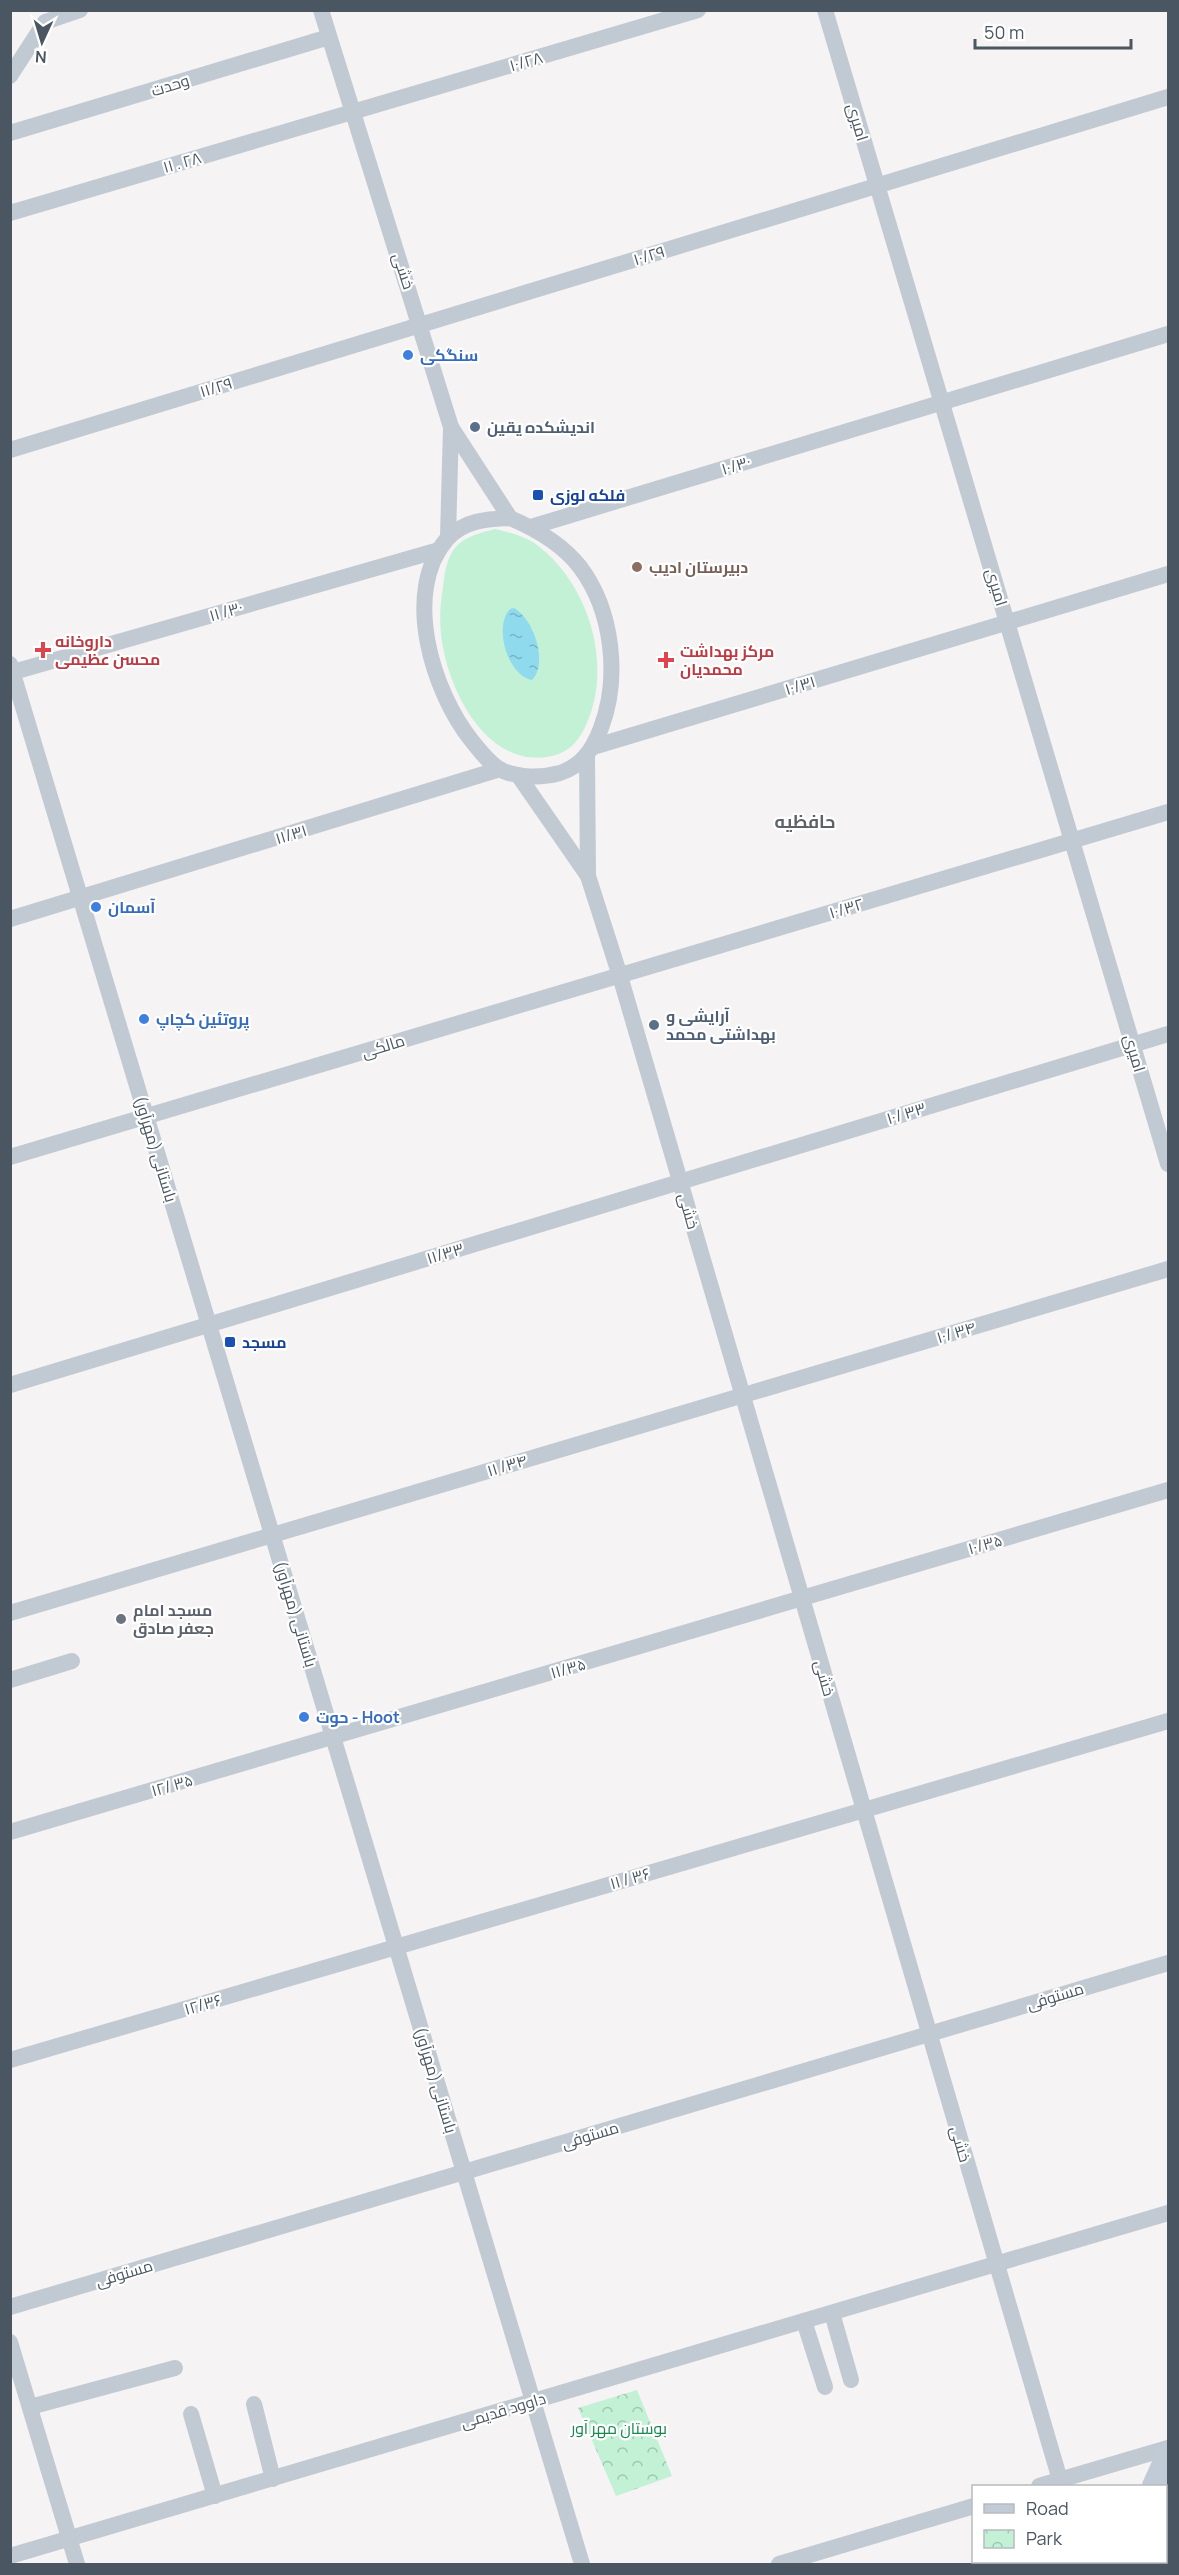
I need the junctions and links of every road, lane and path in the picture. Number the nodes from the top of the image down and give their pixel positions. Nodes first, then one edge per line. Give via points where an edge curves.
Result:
1 (81, 10) edge
2 (321, 10) edge
3 (698, 10) edge
4 (825, 10) edge
5 (329, 37) junction
6 (10, 76) edge
7 (1168, 97) edge
8 (353, 112) junction
9 (10, 133) edge
10 (877, 186) junction
11 (10, 213) edge
12 (421, 325) junction
13 (1168, 334) edge
14 (942, 402) junction
15 (451, 427) junction
16 (10, 450) edge
17 (510, 518) junction
18 (531, 527) junction
19 (444, 544) junction
20 (1168, 574) edge
21 (1007, 622) junction
22 (11, 670) edge
23 (590, 752) junction
24 (500, 769) junction
25 (518, 775) junction
26 (1168, 812) edge
27 (1072, 841) junction
28 (588, 876) junction
29 (81, 898) junction
30 (10, 920) edge
31 (620, 976) junction
32 (1168, 1034) edge
33 (1133, 1045) junction
34 (147, 1117) junction
35 (10, 1157) edge
36 (1168, 1164) edge
37 (680, 1182) junction
38 (1168, 1269) edge
39 (209, 1324) junction
40 (10, 1384) edge
41 (742, 1395) junction
42 (1168, 1490) edge
43 (272, 1535) junction
44 (802, 1598) junction
45 (10, 1613) edge
46 (72, 1661) dead end
47 (10, 1680) edge
48 (1168, 1721) edge
49 (333, 1737) junction
50 (864, 1810) junction
51 (10, 1832) edge
52 (396, 1947) junction
53 (1168, 1963) edge
54 (929, 2034) junction
55 (10, 2060) edge
56 (464, 2172) junction
57 (1168, 2213) edge
58 (997, 2264) junction
59 (10, 2307) edge
60 (832, 2313) junction
61 (804, 2321) junction
62 (10, 2342) edge
63 (175, 2368) dead end
64 (851, 2379) dead end
65 (825, 2387) dead end
66 (533, 2402) junction
67 (254, 2404) dead end
68 (30, 2407) junction
69 (191, 2414) dead end
70 (1168, 2448) edge
71 (1168, 2455) edge
72 (273, 2479) junction
73 (1060, 2480) junction
74 (1045, 2485) edge
75 (1155, 2485) edge
76 (215, 2496) junction
77 (972, 2507) edge
78 (69, 2539) junction
79 (10, 2556) edge
80 (77, 2565) edge
81 (582, 2565) edge
82 (779, 2565) edge

1 - 6 street via 45,22
2 - 5 street, خشی
3 - 8 street, ۱۰/۲۸
4 - 10 street, امیری
5 - 8 street, خشی
5 - 9 street, وحدت
7 - 10 street, ۱۰/۲۹
8 - 11 street, ۱۱ . ۲۸
8 - 12 street, خشی
10 - 12 street, ۱۰/۲۹
10 - 14 street, امیری
12 - 15 street, خشی
12 - 16 street, ۱۱/۲۹
13 - 14 street, ۱۰/۳۰
14 - 18 street, ۱۰/۳۰
14 - 21 street, امیری
15 - 17 street
15 - 19 street, خشی
17 - 18 street, خشی
17 - 19 street, ۱۱ /۳۰ via 476,521
18 - 23 street, خشی via 580,567 608,633 613,670 610,696
19 - 22 street, ۱۱ /۳۰
19 - 24 street, خشی via 426,593 426,639 432,665 458,723
20 - 21 street, ۱۰/۳۱
21 - 23 street, ۱۰/۳۱
21 - 27 street, امیری
22 - 29 street, باستانی (مهرآور)
23 - 25 street, ۱۰/۳۱ via 560,773
23 - 28 street, خشی
24 - 25 street, ۱۰/۳۱
24 - 29 street, ۱۱/۳۱
25 - 28 street, خشی
26 - 27 street, ۱۰/۳۲
27 - 31 street, ۱۰/۳۲
27 - 33 street, امیری
28 - 31 street, خشی
29 - 30 street, ۱۱/۳۱
29 - 34 street, باستانی (مهرآور)
31 - 34 street, مالکی
31 - 37 street, خشی
32 - 33 street, ۱۰/ ۳۳
33 - 36 street, امیری
33 - 37 street, ۱۰/ ۳۳
34 - 35 street, مالکی
34 - 39 street, باستانی (مهرآور)
37 - 39 street, ۱۱/۳۳
37 - 41 street, خشی
38 - 41 street, ۱۰/ ۳۴
39 - 40 street, ۱۱/۳۳
39 - 43 street, باستانی (مهرآور)
41 - 43 street, ۱۱ /۳۴
41 - 44 street, خشی
42 - 44 street, ۱۰/۳۵
43 - 45 street, ۱۱ /۳۴
43 - 49 street, باستانی (مهرآور)
44 - 49 street, ۱۱/۳۵
44 - 50 street, خشی
46 - 47 street
48 - 50 street, ۱۱ / ۳۶
49 - 51 street, ۱۲/ ۳۵
49 - 52 street, باستانی (مهرآور)
50 - 52 street, ۱۱ / ۳۶
50 - 54 street, خشی
52 - 55 street, ۱۲/۳۶
52 - 56 street, باستانی (مهرآور)
53 - 54 street, مستوفی
54 - 56 street, مستوفی
54 - 58 street, خشی
56 - 59 street, مستوفی
56 - 66 street, باستانی (مهرآور)
57 - 58 street, داوود قدیمی
58 - 60 street, داوود قدیمی
58 - 73 street, خشی
60 - 61 street, داوود قدیمی
60 - 64 street
61 - 65 street
61 - 66 street, داوود قدیمی
62 - 68 street
63 - 68 street
66 - 72 street, داوود قدیمی
66 - 81 street, باستانی (مهرآور)
67 - 72 street
68 - 78 street
69 - 76 street
70 - 73 street
71 - 75 main road
72 - 76 street, داوود قدیمی
73 - 74 street
76 - 78 street, داوود قدیمی
77 - 82 street
78 - 79 street, داوود قدیمی
78 - 80 street

